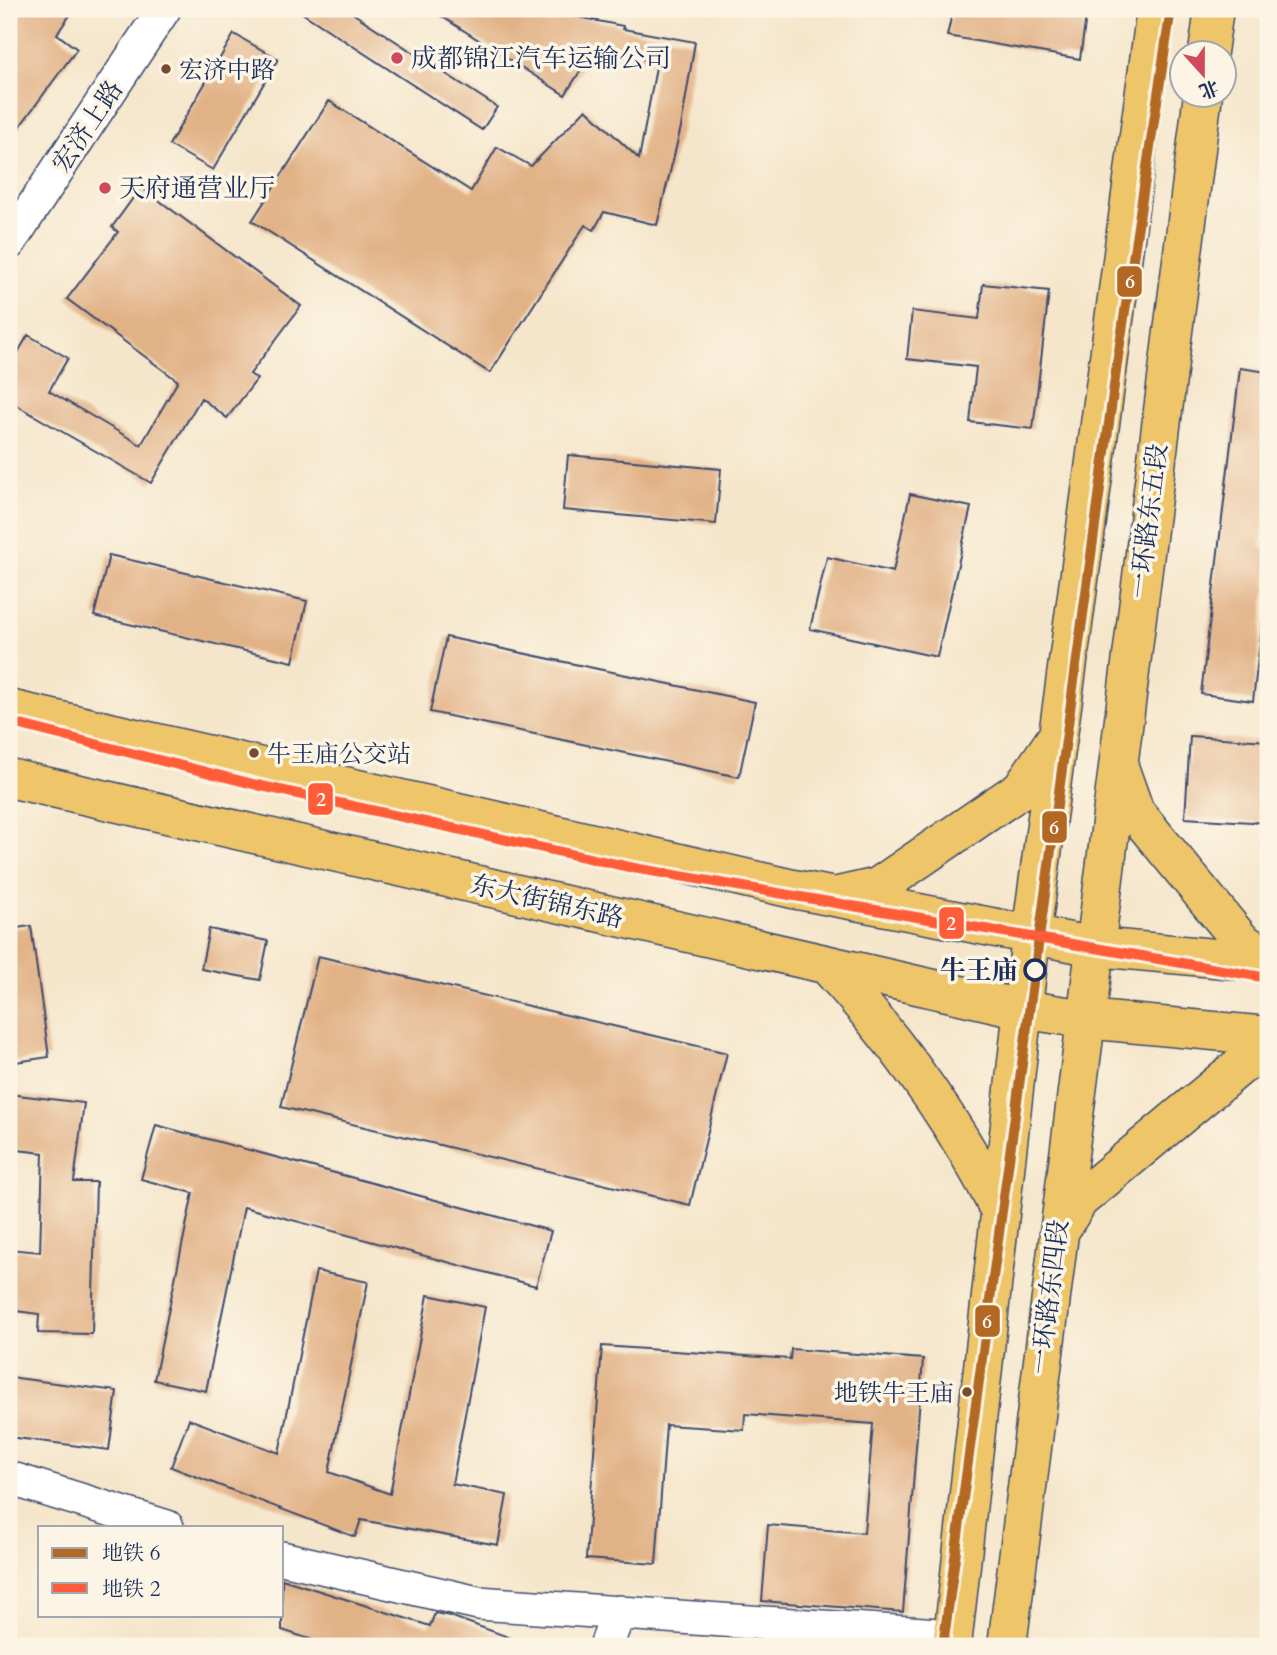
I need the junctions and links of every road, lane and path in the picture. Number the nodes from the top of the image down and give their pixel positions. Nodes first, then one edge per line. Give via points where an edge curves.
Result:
1 (164, 9) edge
2 (1156, 9) edge
3 (1214, 9) edge
4 (1210, 38) edge
5 (1201, 108) edge
6 (9, 243) edge
7 (9, 709) edge
8 (1058, 737) junction
9 (1118, 765) junction
10 (9, 778) edge
11 (835, 897) junction
12 (1031, 936) junction
13 (1096, 947) junction
14 (1268, 960) edge
15 (827, 965) junction
16 (1022, 1009) junction
17 (1085, 1019) junction
18 (1268, 1036) edge
19 (1268, 1049) edge
20 (1000, 1211) junction
21 (1056, 1237) junction
22 (9, 1478) edge
23 (164, 1526) edge
24 (284, 1558) edge
25 (619, 1612) junction
26 (952, 1641) edge
27 (606, 1646) edge
28 (1007, 1646) edge

1 - 6 street, 宏济上路
2 - 8 main road
3 - 4 main road
5 - 9 main road, 一环路东五段
7 - 11 main road
8 - 11 main road via 1021,789 878,887
8 - 12 main road
9 - 13 main road, 一环路东五段
9 - 14 main road via 1135,812 1242,942
10 - 15 main road, 东大街锦东路
11 - 12 main road
12 - 13 main road
12 - 16 main road
13 - 14 main road
13 - 17 main road, 一环路东四段
15 - 16 main road, 东大街锦东路
15 - 20 main road via 881,1024 976,1162
16 - 17 main road, 东大街锦东路
16 - 20 main road
17 - 18 main road, 东大街锦东路
17 - 21 main road, 一环路东四段
19 - 21 main road via 1240,1066 1079,1200
20 - 26 main road
21 - 28 main road, 一环路东四段
22 - 23 street
24 - 25 street via 478,1603
25 - 26 street
25 - 27 street

